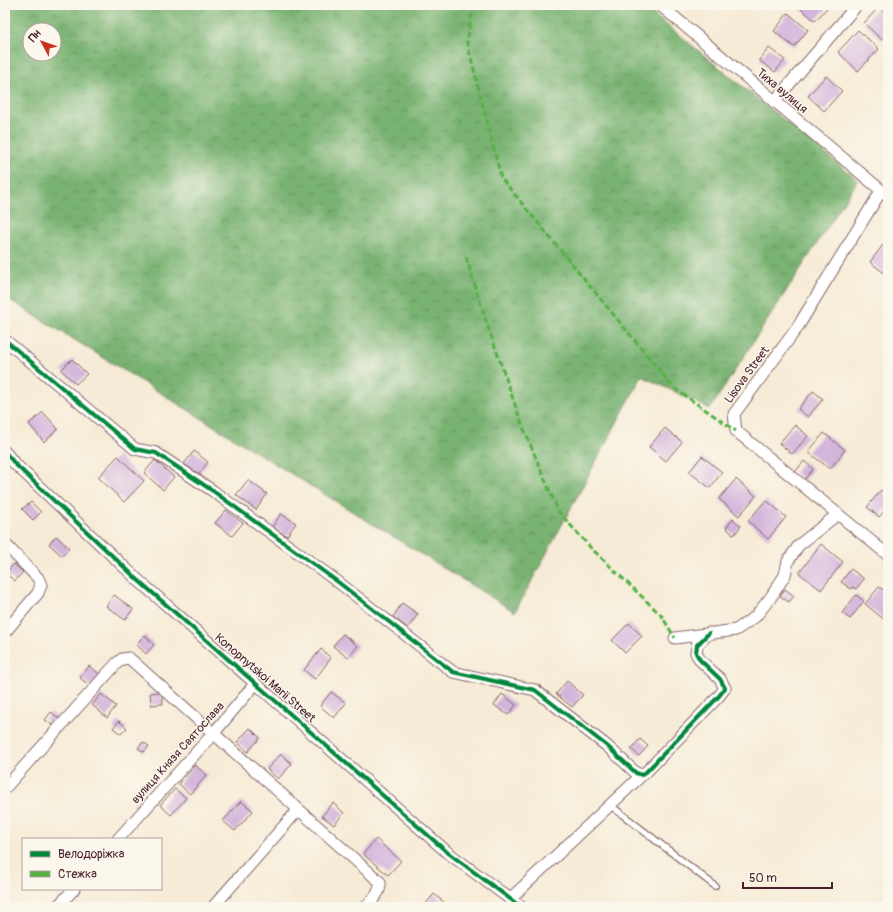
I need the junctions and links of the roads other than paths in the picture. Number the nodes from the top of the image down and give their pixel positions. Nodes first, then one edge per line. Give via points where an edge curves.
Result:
1 (660, 5) edge
2 (857, 5) edge
3 (774, 102) junction
4 (884, 193) edge
5 (5, 340) edge
6 (5, 452) edge
7 (838, 514) junction
8 (5, 544) edge
9 (888, 555) edge
10 (5, 632) edge
11 (709, 633) junction
12 (675, 638) dead end
13 (255, 684) junction
14 (213, 734) junction
15 (642, 775) junction
16 (5, 788) edge
17 (610, 805) junction
18 (298, 810) junction
19 (119, 838) edge
20 (715, 886) dead end
21 (73, 890) edge
22 (510, 899) junction
23 (57, 907) edge
24 (213, 907) edge
25 (366, 907) edge
26 (521, 907) edge

1 - 3 street, Тиха вулиця
2 - 3 street
3 - 4 street, Тиха вулиця
4 - 7 street, Lisova Street via 797,328 734,414 736,431
5 - 15 street via 135,449 156,452 213,491 338,582 453,672 535,690 607,746 636,773
6 - 13 street, Konopnytskoi Marii Street via 138,580
7 - 9 street, Lisova Street
7 - 11 street via 799,545 788,561 785,575 755,617 736,630
8 - 10 street via 38,578 41,585 38,593
11 - 12 street
11 - 15 street via 697,645 696,653 725,688
13 - 14 street, вулиця Князя Святослава
13 - 22 street, Konopnytskoi Marii Street via 447,852
14 - 16 street via 129,658 122,659
14 - 18 street
14 - 19 street, вулиця Князя Святослава
15 - 17 street
17 - 20 lane
17 - 22 street
18 - 24 street
18 - 25 street via 380,882 379,892
21 - 23 street
22 - 26 street, Konopnytskoi Marii Street

